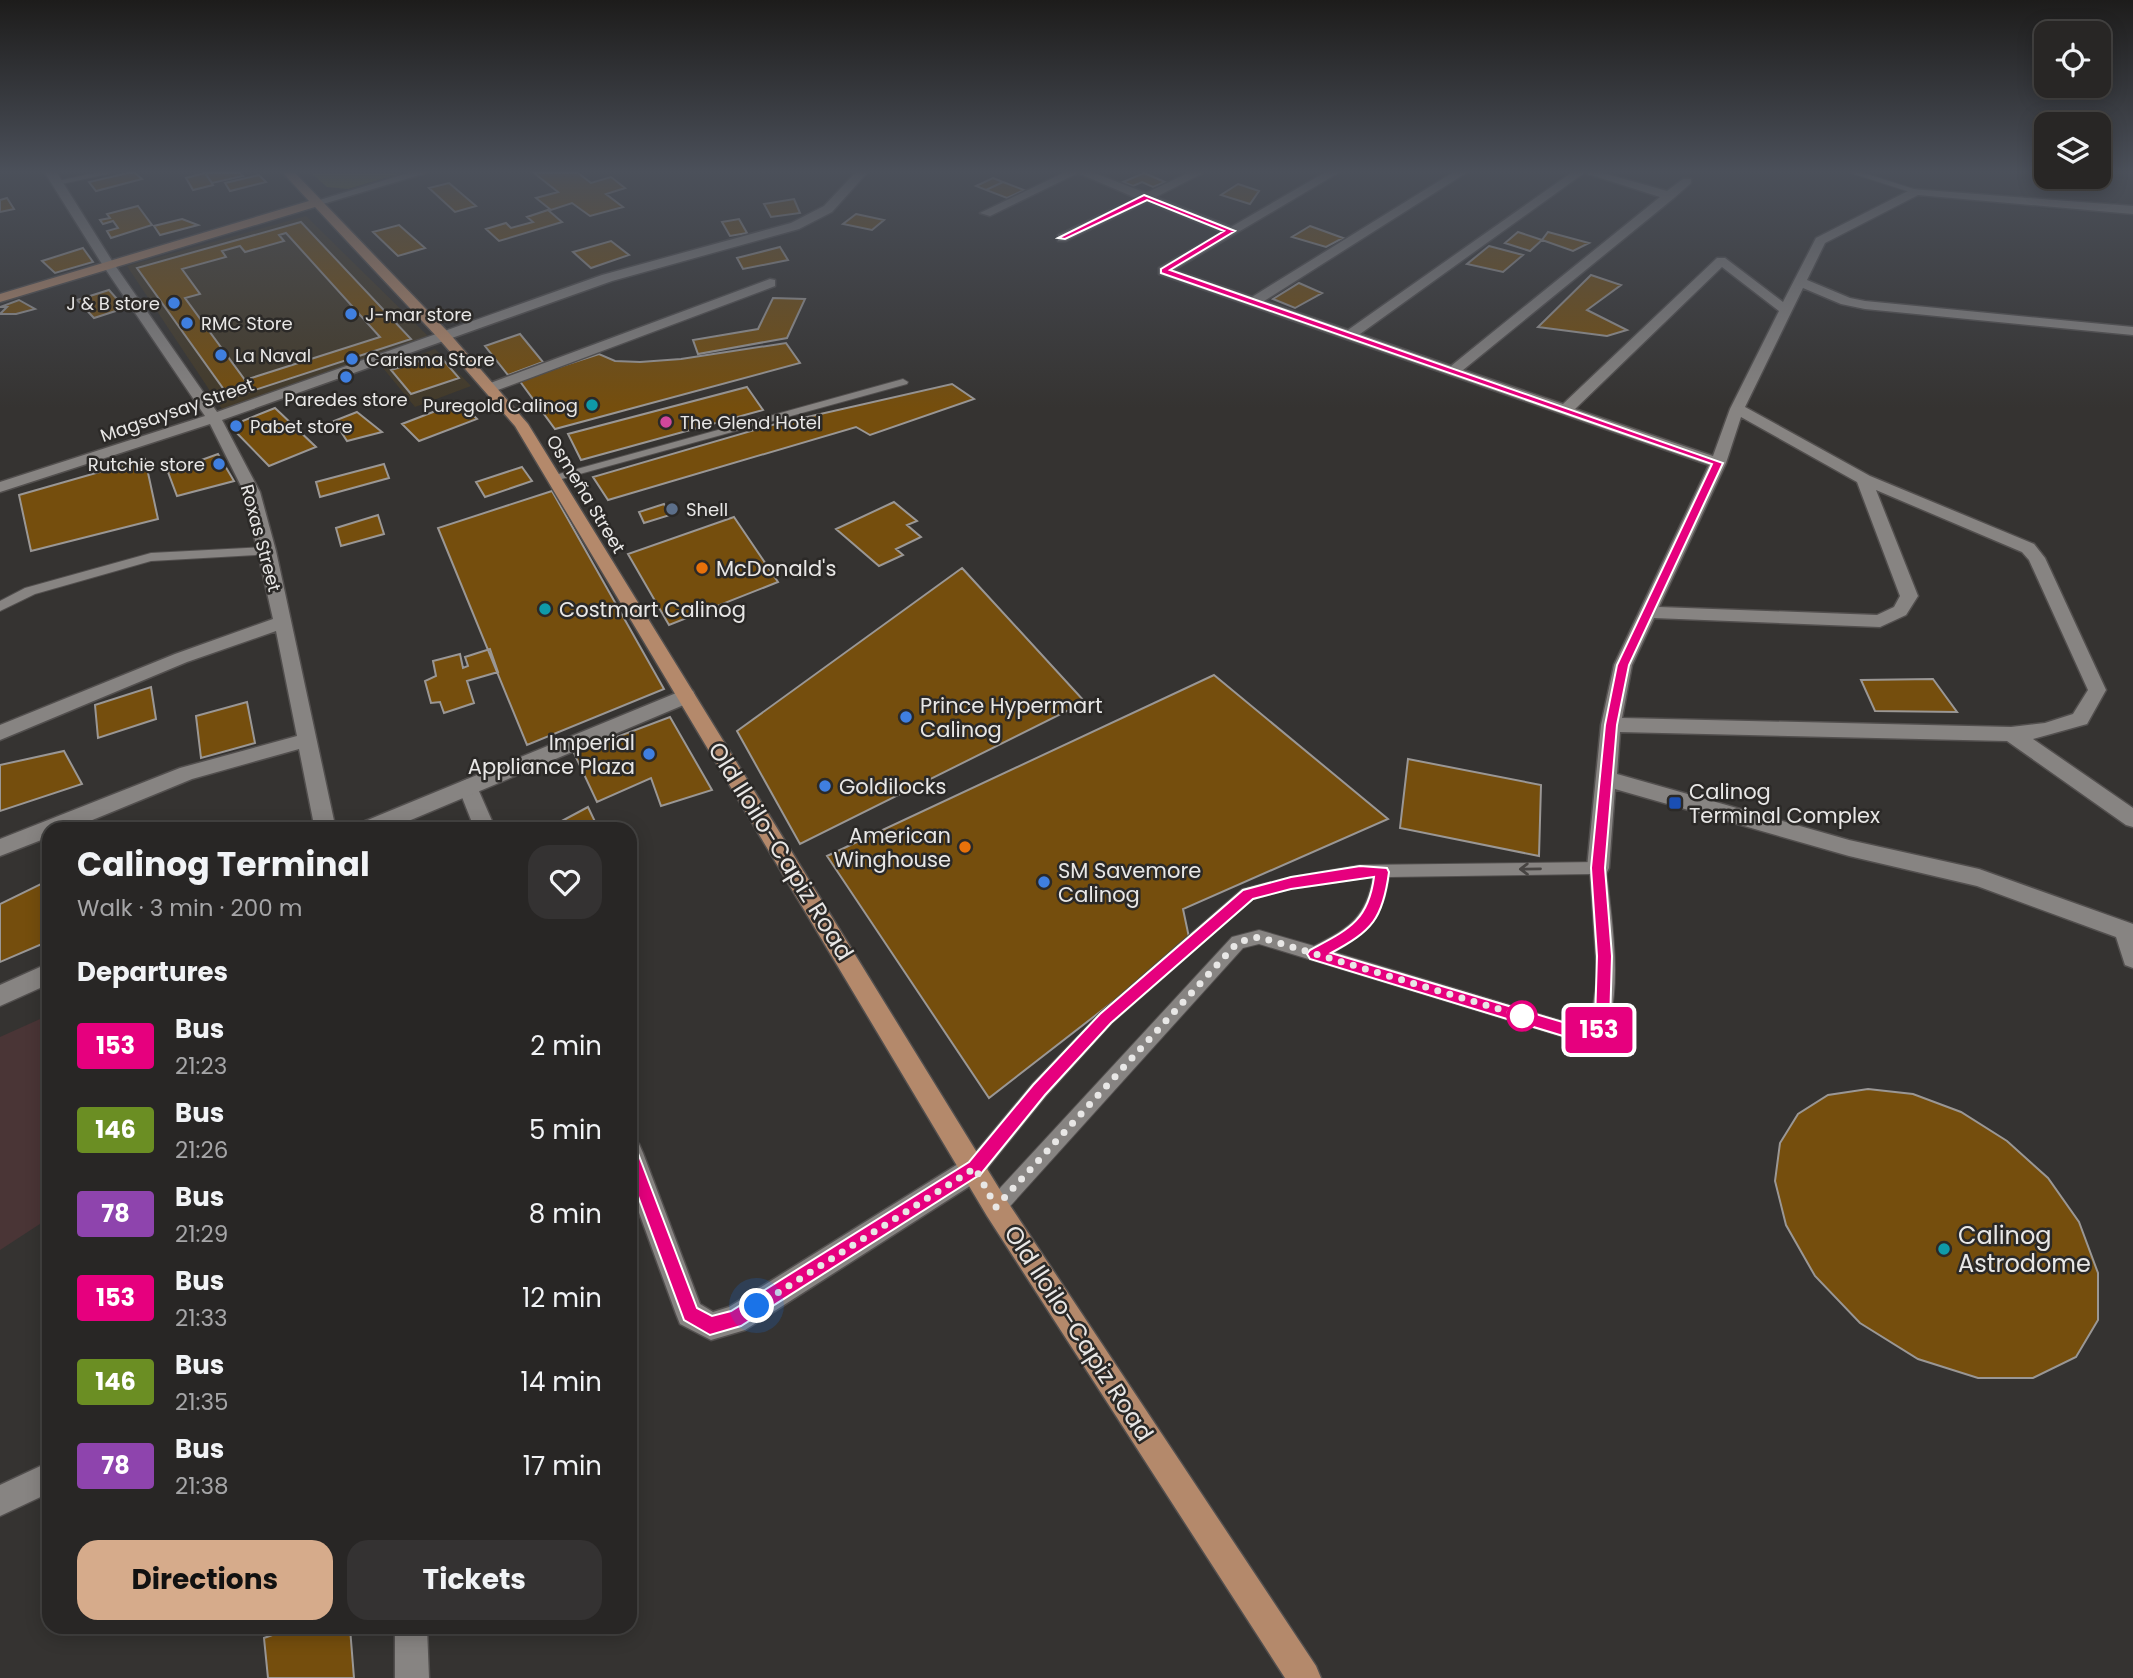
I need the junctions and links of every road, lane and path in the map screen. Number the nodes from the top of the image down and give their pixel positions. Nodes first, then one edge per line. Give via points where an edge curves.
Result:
1 (100, 251) edge
2 (151, 251) edge
3 (365, 251) edge
4 (704, 251) edge
5 (1197, 251) edge
6 (1335, 251) edge
7 (1468, 251) edge
8 (1601, 251) edge
9 (1815, 251) edge
10 (108, 264) junction
11 (1799, 281) junction
12 (770, 283) dead end
13 (0, 298) edge
14 (1254, 302) junction
15 (1785, 309) junction
16 (2133, 331) edge
17 (1350, 335) junction
18 (444, 336) junction
19 (1453, 371) junction
20 (903, 382) dead end
21 (490, 388) junction
22 (1737, 409) junction
23 (1565, 410) junction
24 (214, 418) junction
25 (1718, 463) junction
26 (554, 477) junction
27 (1864, 479) junction
28 (0, 487) edge
29 (268, 551) junction
30 (0, 607) edge
31 (1648, 612) junction
32 (282, 622) junction
33 (686, 696) junction
34 (1611, 725) junction
35 (0, 733) edge
36 (2014, 736) junction
37 (307, 740) junction
38 (1608, 779) junction
39 (468, 787) junction
40 (2133, 819) edge
41 (65, 822) edge
42 (324, 822) edge
43 (384, 822) edge
44 (483, 822) edge
45 (42, 831) edge
46 (0, 848) edge
47 (1598, 868) junction
48 (1382, 872) junction
49 (1315, 954) junction
50 (2133, 958) edge
51 (42, 976) edge
52 (0, 996) edge
53 (975, 1168) junction
54 (637, 1172) edge
55 (996, 1207) junction
56 (42, 1480) edge
57 (0, 1501) edge
58 (411, 1634) edge
59 (412, 1678) edge
60 (1304, 1678) edge

1 - 10 street, Roxas Street
2 - 10 main road
3 - 18 main road, Osmeña Street
4 - 18 street, Magsaysay Street via 607,278
5 - 14 street via 1164,271
6 - 14 street
7 - 17 street
8 - 19 street
9 - 11 street
10 - 13 main road
10 - 24 street, Roxas Street
11 - 15 street
11 - 16 street via 1866,305
12 - 21 street
14 - 17 street
15 - 22 street
15 - 23 street via 1721,261
17 - 19 street
18 - 21 main road, Osmeña Street
18 - 24 street, Magsaysay Street
19 - 23 street
20 - 26 lane
21 - 26 main road, Osmeña Street via 521,424
22 - 25 street
22 - 27 street
23 - 25 street
24 - 28 street, Magsaysay Street
24 - 29 street, Roxas Street via 252,492
25 - 31 street
26 - 33 main road, Osmeña Street
27 - 31 street via 1909,596 1900,611 1880,621
27 - 36 street via 2013,541 2037,558 2097,690 2080,719
29 - 30 lane via 151,557 30,591
29 - 32 street, Roxas Street
31 - 34 street via 1623,665
32 - 35 street
32 - 37 street, Roxas Street
33 - 39 street
33 - 53 main road, Old Iloilo-Capiz Road
34 - 36 street
34 - 38 street
36 - 40 street
37 - 41 street via 187,773
37 - 42 street, Roxas Street
38 - 47 street
38 - 50 street via 1849,848 1979,877 2125,931
39 - 43 street
39 - 44 street
45 - 46 street
47 -> 48 lane
47 - 49 lane via 1604,956 1602,1022 1597,1033 1586,1036
48 - 49 lane via 1370,916 1355,933
48 - 53 lane via 1360,871 1248,894 1105,1018
49 - 55 lane via 1259,937 1238,942
51 - 52 street
53 - 54 street via 735,1320 710,1326 690,1314
53 - 55 main road, Old Iloilo-Capiz Road
55 - 60 main road, Old Iloilo-Capiz Road
56 - 57 street
58 - 59 street

